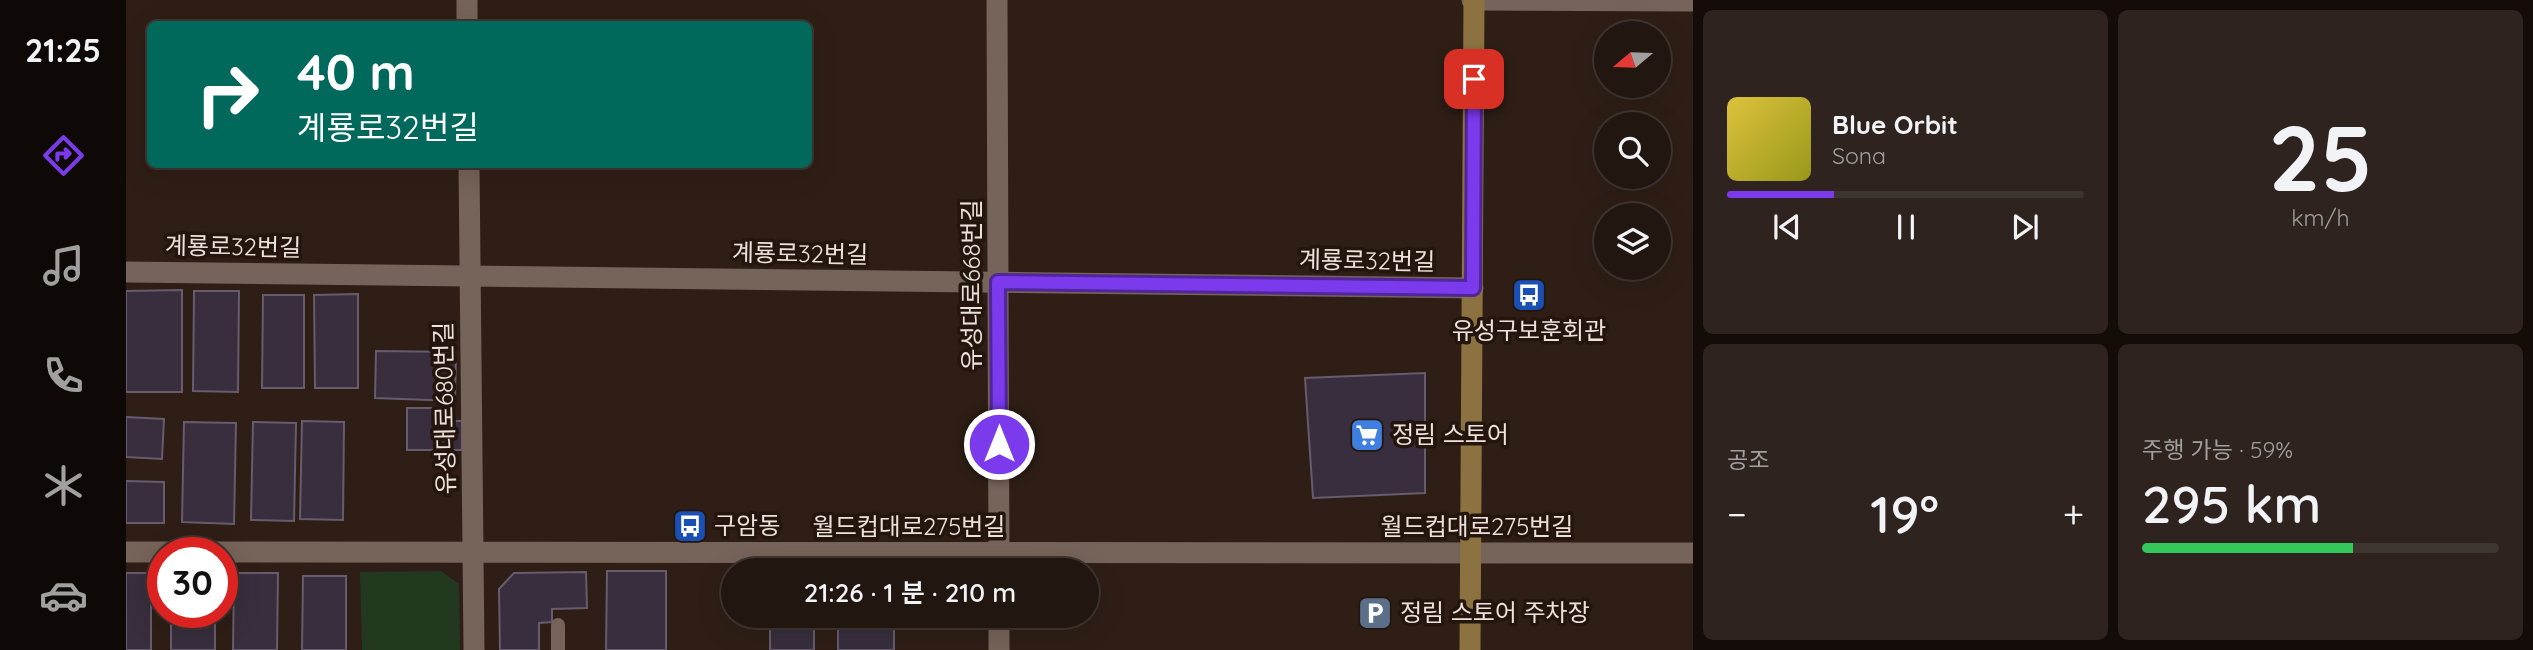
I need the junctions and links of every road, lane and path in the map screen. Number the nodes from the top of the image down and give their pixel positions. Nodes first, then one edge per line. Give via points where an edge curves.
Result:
1 (467, 0) edge
2 (997, 0) edge
3 (1473, 0) edge
4 (1693, 1) edge
5 (467, 21) edge
6 (469, 168) edge
7 (126, 272) edge
8 (470, 276) junction
9 (998, 282) junction
10 (1473, 288) junction
11 (126, 552) edge
12 (1469, 553) junction
13 (1693, 553) edge
14 (473, 554) junction
15 (736, 558) edge
16 (999, 558) edge
17 (1099, 560) edge
18 (558, 625) dead end
19 (999, 628) edge
20 (474, 650) edge
21 (558, 650) edge
22 (999, 650) edge
23 (1471, 650) edge

1 - 5 street
2 - 9 street, 유성대로668번길
3 - 4 street
3 - 10 street
6 - 8 street, 유성대로680번길
7 - 8 street, 계룡로32번길
8 - 9 street, 계룡로32번길
8 - 14 street, 유성대로680번길
9 - 10 street, 계룡로32번길
9 - 16 street, 유성대로668번길
10 - 12 street
11 - 14 street, 월드컵대로275번길
12 - 13 street, 월드컵대로275번길
12 - 17 street, 월드컵대로275번길
12 - 23 street
14 - 15 street, 월드컵대로275번길
14 - 20 street, 유성대로680번길
18 - 21 lane
19 - 22 street

